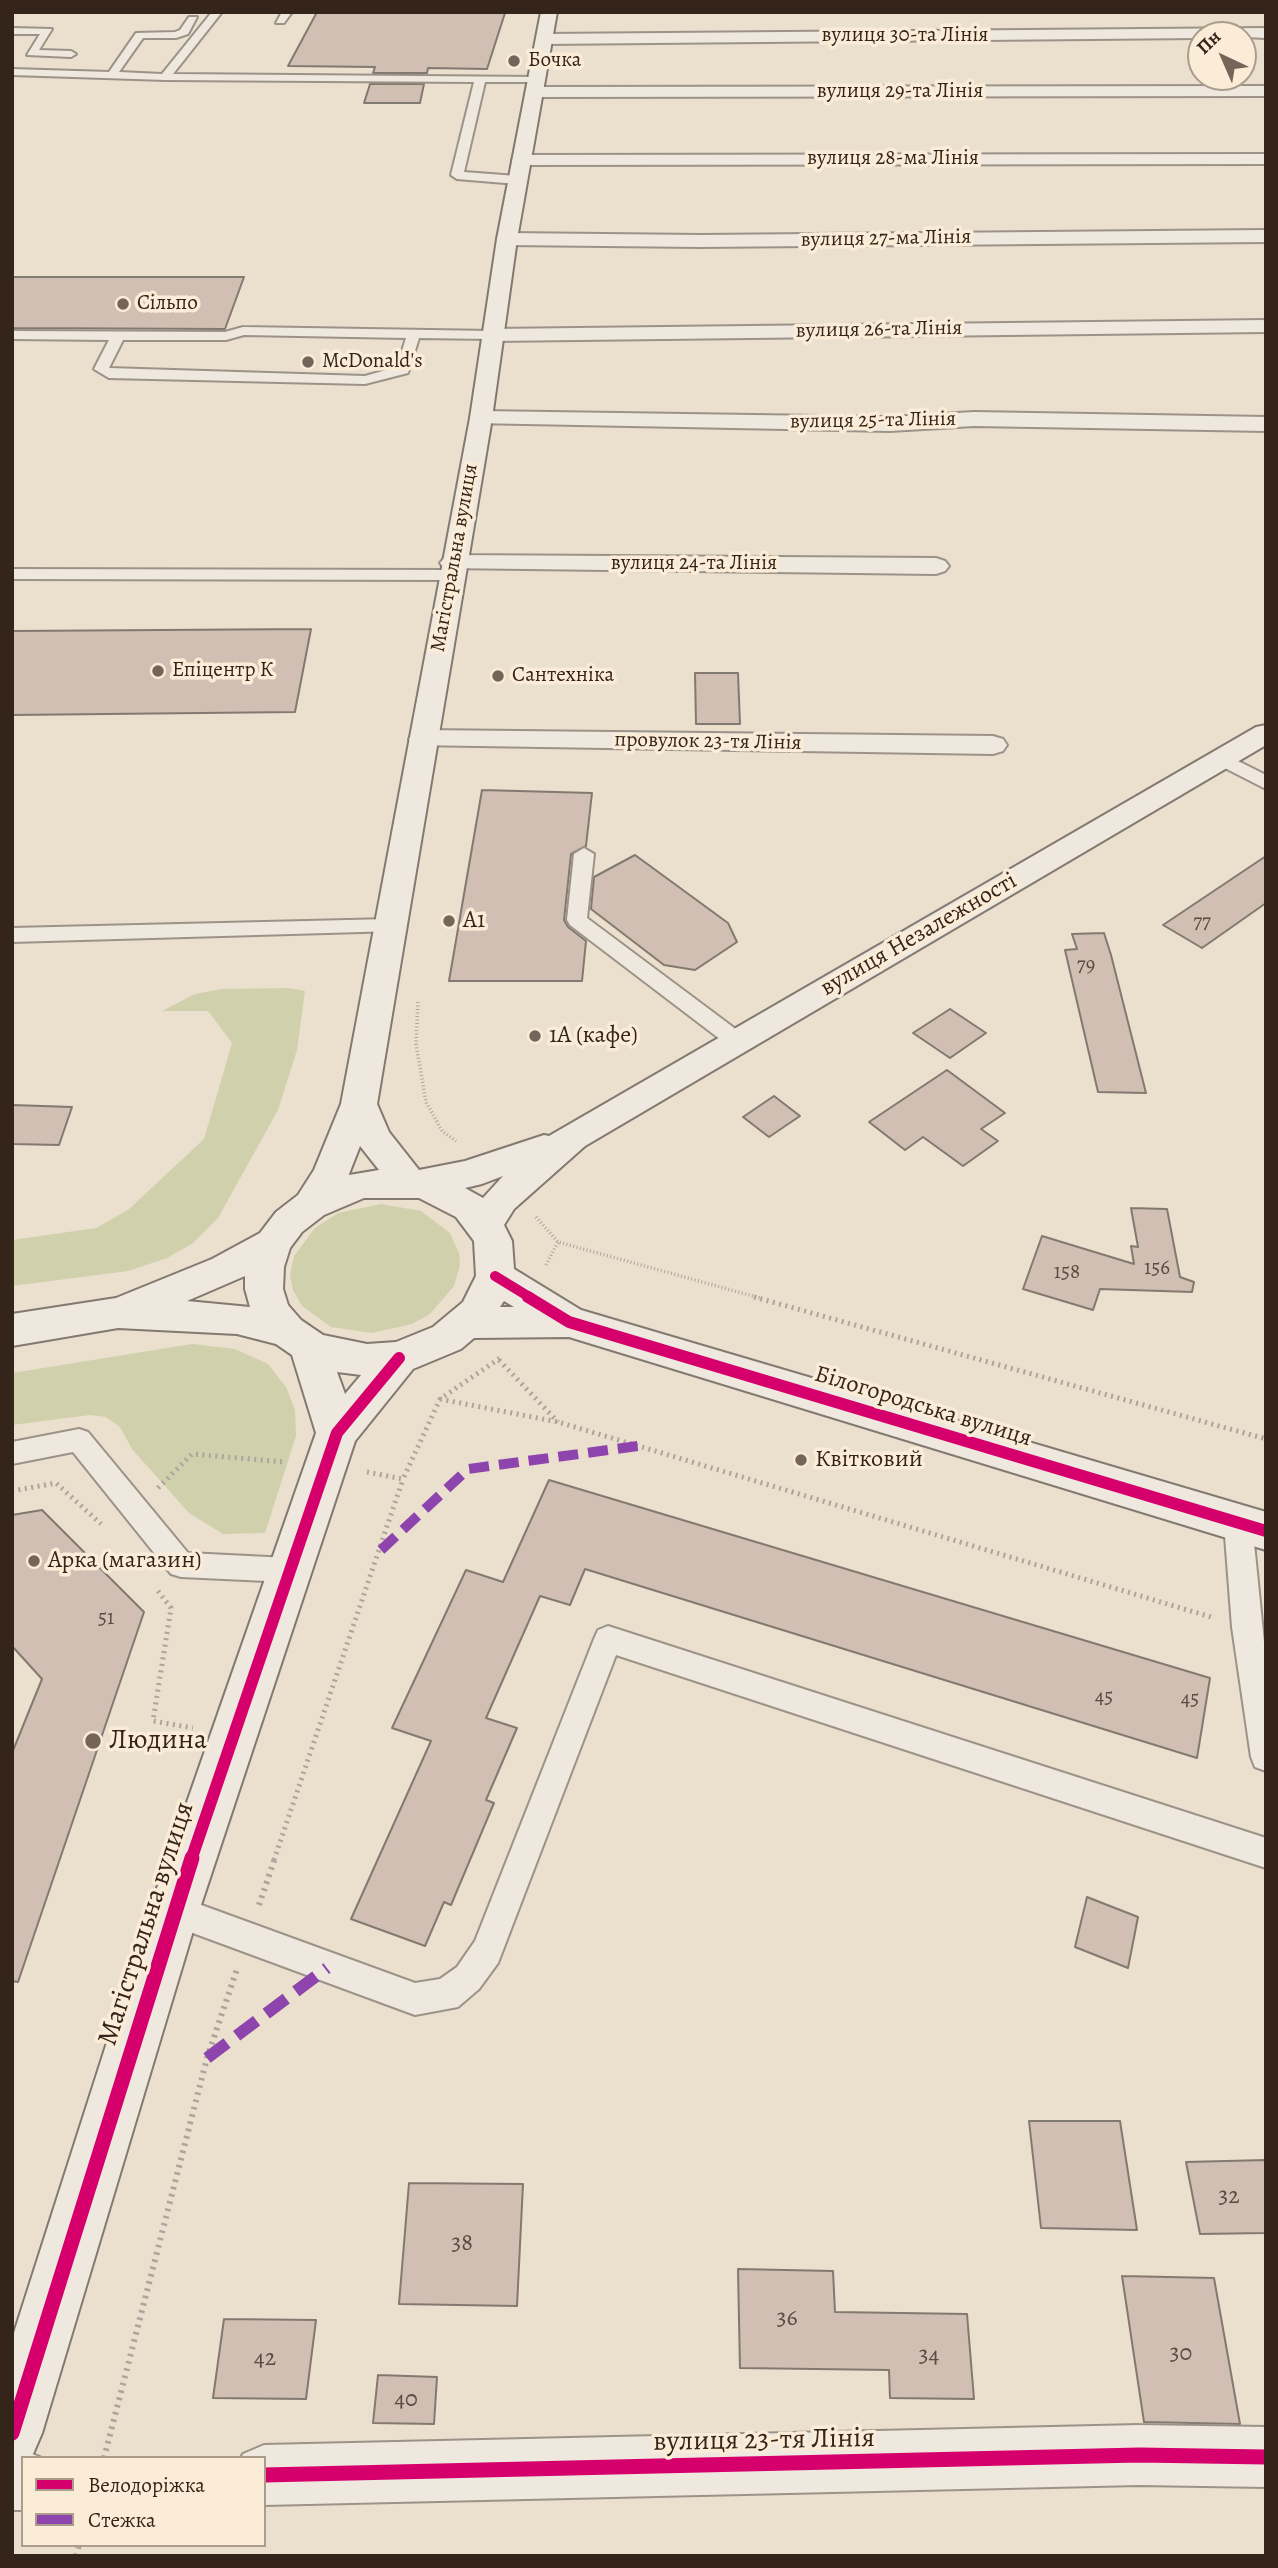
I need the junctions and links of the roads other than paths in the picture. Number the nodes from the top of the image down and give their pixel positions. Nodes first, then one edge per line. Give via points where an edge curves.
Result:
1 (217, 12) edge
2 (549, 12) edge
3 (192, 19) dead end
4 (12, 31) edge
5 (1266, 33) edge
6 (544, 39) junction
7 (71, 54) dead end
8 (12, 72) edge
9 (113, 74) junction
10 (164, 77) junction
11 (480, 79) junction
12 (535, 85) junction
13 (1266, 91) edge
14 (1266, 159) edge
15 (519, 170) junction
16 (1266, 236) edge
17 (507, 239) junction
18 (1266, 326) edge
19 (414, 333) junction
20 (12, 335) edge
21 (492, 335) junction
22 (118, 336) junction
23 (481, 418) junction
24 (1266, 424) edge
25 (936, 566) dead end
26 (452, 569) junction
27 (12, 574) edge
28 (1266, 733) edge
29 (423, 739) junction
30 (993, 745) dead end
31 (1222, 759) junction
32 (1266, 783) edge
33 (584, 854) dead end
34 (390, 926) junction
35 (12, 935) edge
36 (737, 1041) junction
37 (359, 1104) junction
38 (572, 1137) junction
39 (416, 1183) junction
40 (311, 1205) junction
41 (485, 1225) junction
42 (273, 1243) junction
43 (495, 1276) junction
44 (118, 1313) junction
45 (569, 1322) junction
46 (467, 1323) junction
47 (12, 1330) edge
48 (298, 1339) junction
49 (399, 1357) junction
50 (332, 1449) junction
51 (12, 1453) edge
52 (1252, 1527) edge
53 (288, 1570) junction
54 (1266, 1757) edge
55 (1266, 1853) edge
56 (174, 1911) junction
57 (17, 2403) edge
58 (1266, 2457) edge
59 (266, 2474) edge

1 - 10 lane
2 - 6 street, Магістральна вулиця
3 - 9 lane via 184,32 176,35 140,35
4 - 7 lane via 48,31 31,53
5 - 6 street, вулиця 30-та Лінія
6 - 12 street, Магістральна вулиця
8 - 9 lane
9 - 10 lane
10 - 11 lane via 336,79 359,86 414,87 434,79
11 - 12 lane
11 - 15 lane via 457,176
12 - 13 street, вулиця 29-та Лінія
12 - 15 street, Магістральна вулиця
14 - 15 street, вулиця 28-ма Лінія
15 - 17 street, Магістральна вулиця
16 - 17 street, вулиця 27-ма Лінія
17 - 21 street, Магістральна вулиця
18 - 21 street, вулиця 26-та Лінія
19 - 21 lane
19 - 22 lane via 243,331 226,337
19 - 22 lane via 403,370 381,378 103,372
20 - 22 lane
21 - 23 street, Магістральна вулиця
23 - 24 street, вулиця 25-та Лінія via 890,425 974,419
23 - 26 street, Магістральна вулиця
25 - 26 street, вулиця 24-та Лінія
26 - 27 lane
26 - 29 street, Магістральна вулиця
28 - 31 street, вулиця Незалежності
29 - 30 street, провулок 23-тя Лінія
29 - 34 street, Магістральна вулиця
31 - 32 lane
31 - 36 street, вулиця Незалежності
33 - 36 lane via 577,920
34 - 35 lane
34 - 37 street, Магістральна вулиця
36 - 38 street, вулиця Незалежності
37 - 39 street via 374,1138
37 - 40 street, Магістральна вулиця via 331,1174
38 - 39 street via 478,1172
38 - 41 street via 501,1199
39 - 40 street via 364,1184
39 - 41 street via 469,1207
40 - 42 street via 289,1222
41 - 43 street via 496,1258
42 - 44 street via 226,1269
42 - 48 street via 264,1289 271,1311
43 - 45 street
43 - 46 street via 485,1301
44 - 47 street
44 - 48 street via 237,1319
45 - 46 street
45 - 52 street, Білогородська вулиця
46 - 49 street via 436,1344
48 - 49 street via 336,1356 367,1360
48 - 50 street
49 - 50 street, Магістральна вулиця
50 - 53 street, Магістральна вулиця
51 - 53 lane via 79,1440 181,1565
52 - 54 lane via 1246,1627
53 - 56 street, Магістральна вулиця
55 - 56 lane via 608,1639 488,1952 446,1996 415,1999
56 - 57 street, Магістральна вулиця
58 - 59 street, вулиця 23-тя Лінія via 1126,2455

